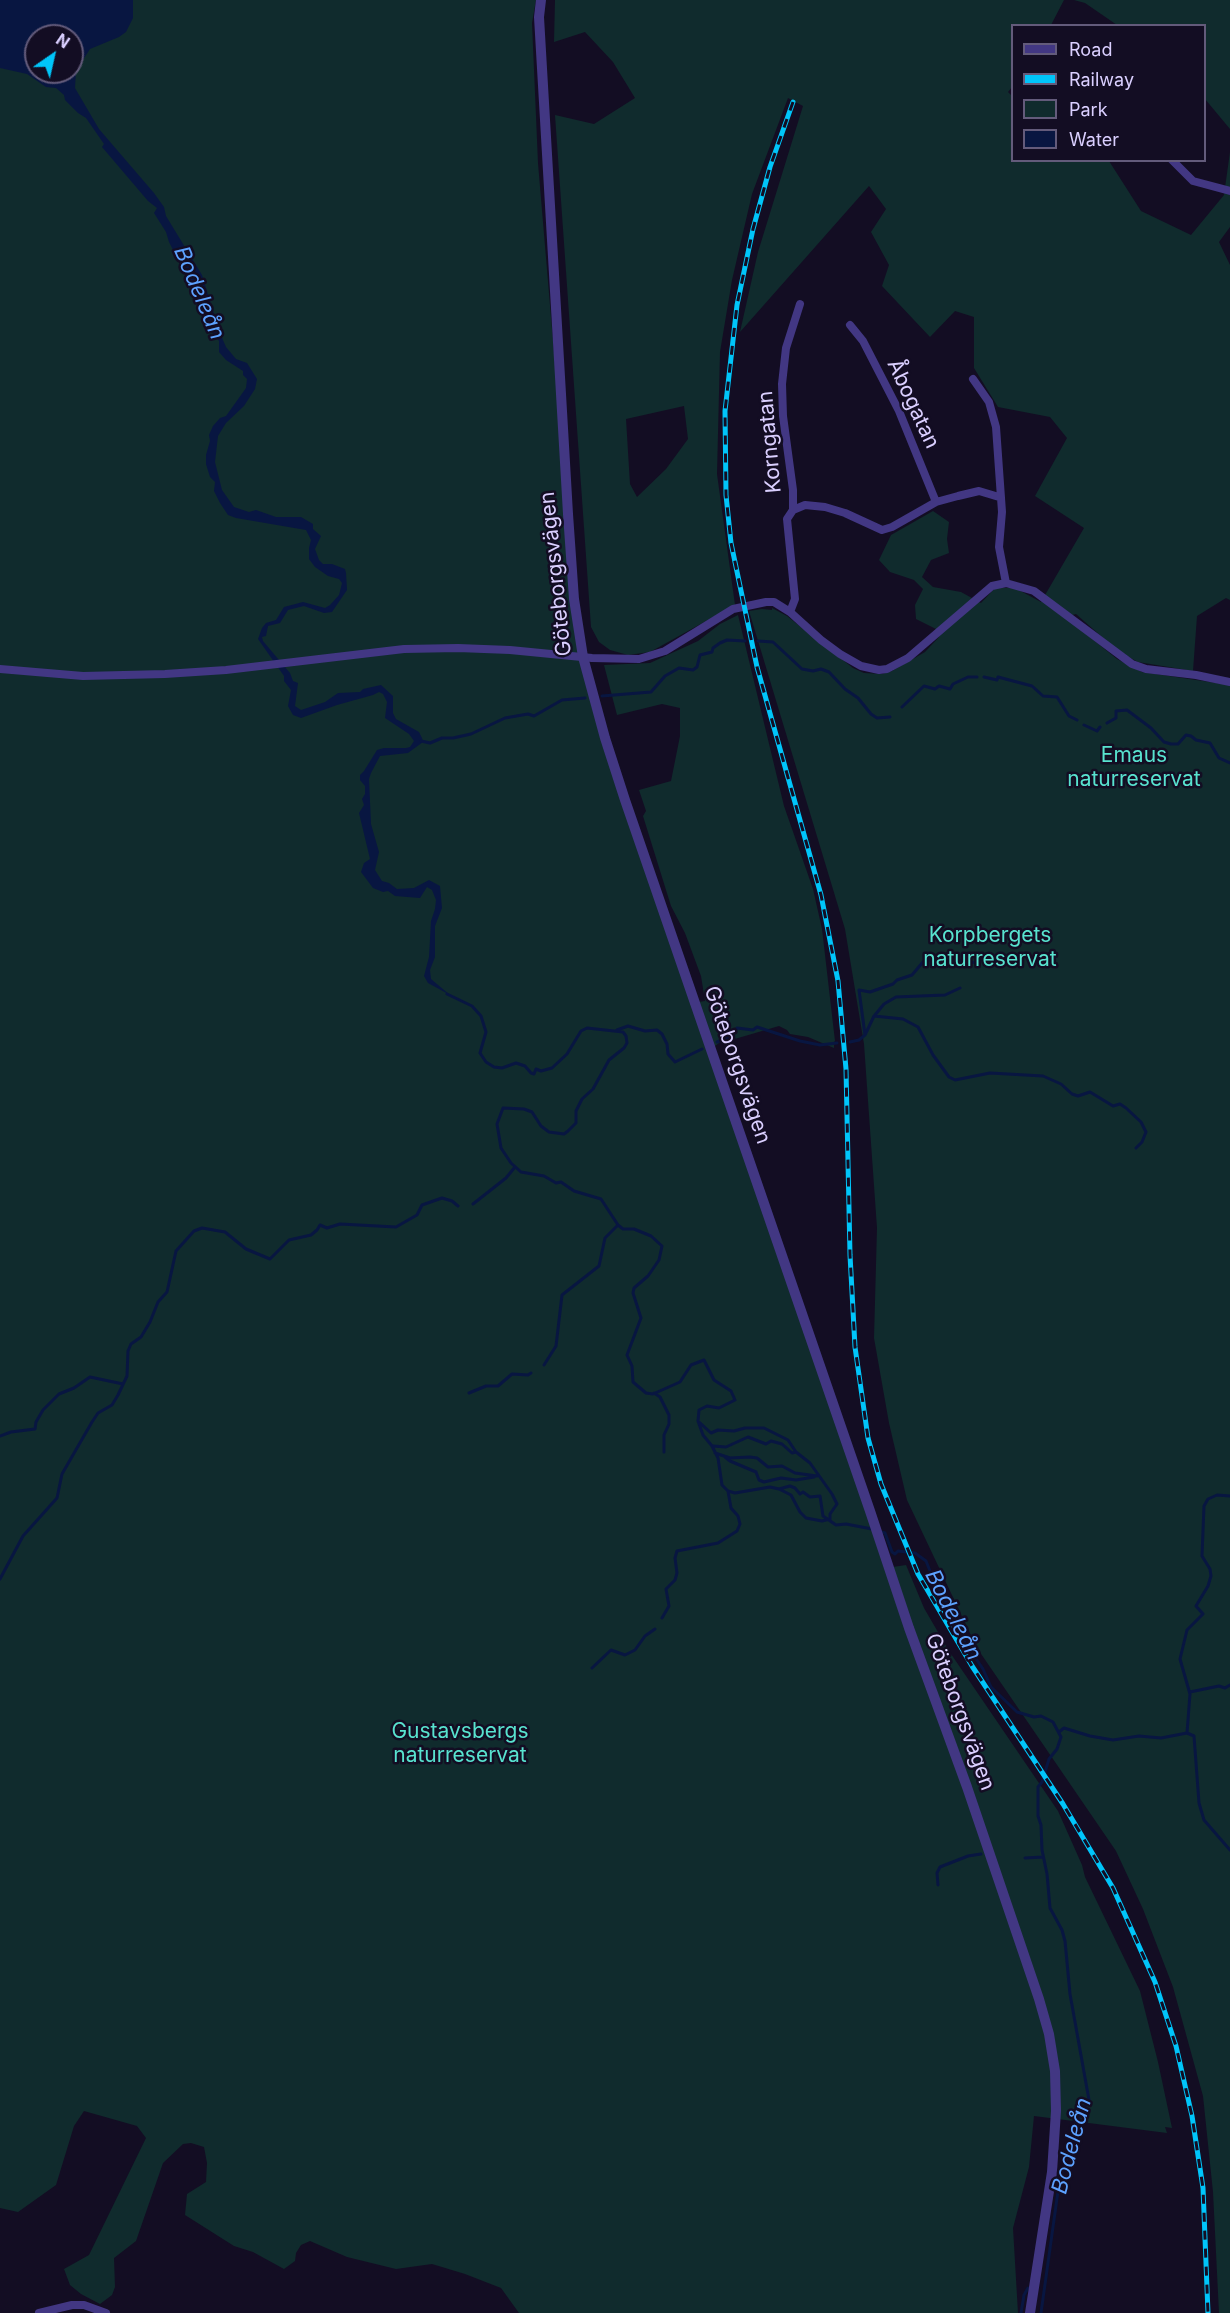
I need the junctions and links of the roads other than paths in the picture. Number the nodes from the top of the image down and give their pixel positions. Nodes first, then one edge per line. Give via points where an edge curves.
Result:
1 (541, 0) edge
2 (1174, 162) edge
3 (1230, 191) edge
4 (800, 304) dead end
5 (850, 326) dead end
6 (974, 379) dead end
7 (999, 497) junction
8 (936, 502) junction
9 (793, 510) junction
10 (1006, 583) junction
11 (790, 612) junction
12 (583, 657) junction
13 (0, 669) edge
14 (1230, 682) edge
15 (39, 2313) edge
16 (106, 2313) edge
17 (1030, 2313) edge

1 - 12 street, Göteborgsvägen via 574,599
2 - 3 street via 1193,181
4 - 9 street, Korngatan via 786,348 782,384
5 - 8 street, Åbogatan via 863,341 899,411
6 - 7 street via 989,402 996,427
7 - 8 street via 979,491
7 - 10 street via 999,547
8 - 9 street via 882,530 825,507 805,505
9 - 11 street, Korngatan via 787,519 795,598
10 - 11 street via 992,586 908,658 886,669 861,666 840,654
10 - 14 street via 1034,591 1132,664
11 - 12 street via 774,602 743,605 651,657
12 - 13 street via 510,650 404,649 226,670 114,676
12 - 17 street, Göteborgsvägen via 625,800 1049,2034 1056,2111 1052,2172
15 - 16 street via 72,2305

